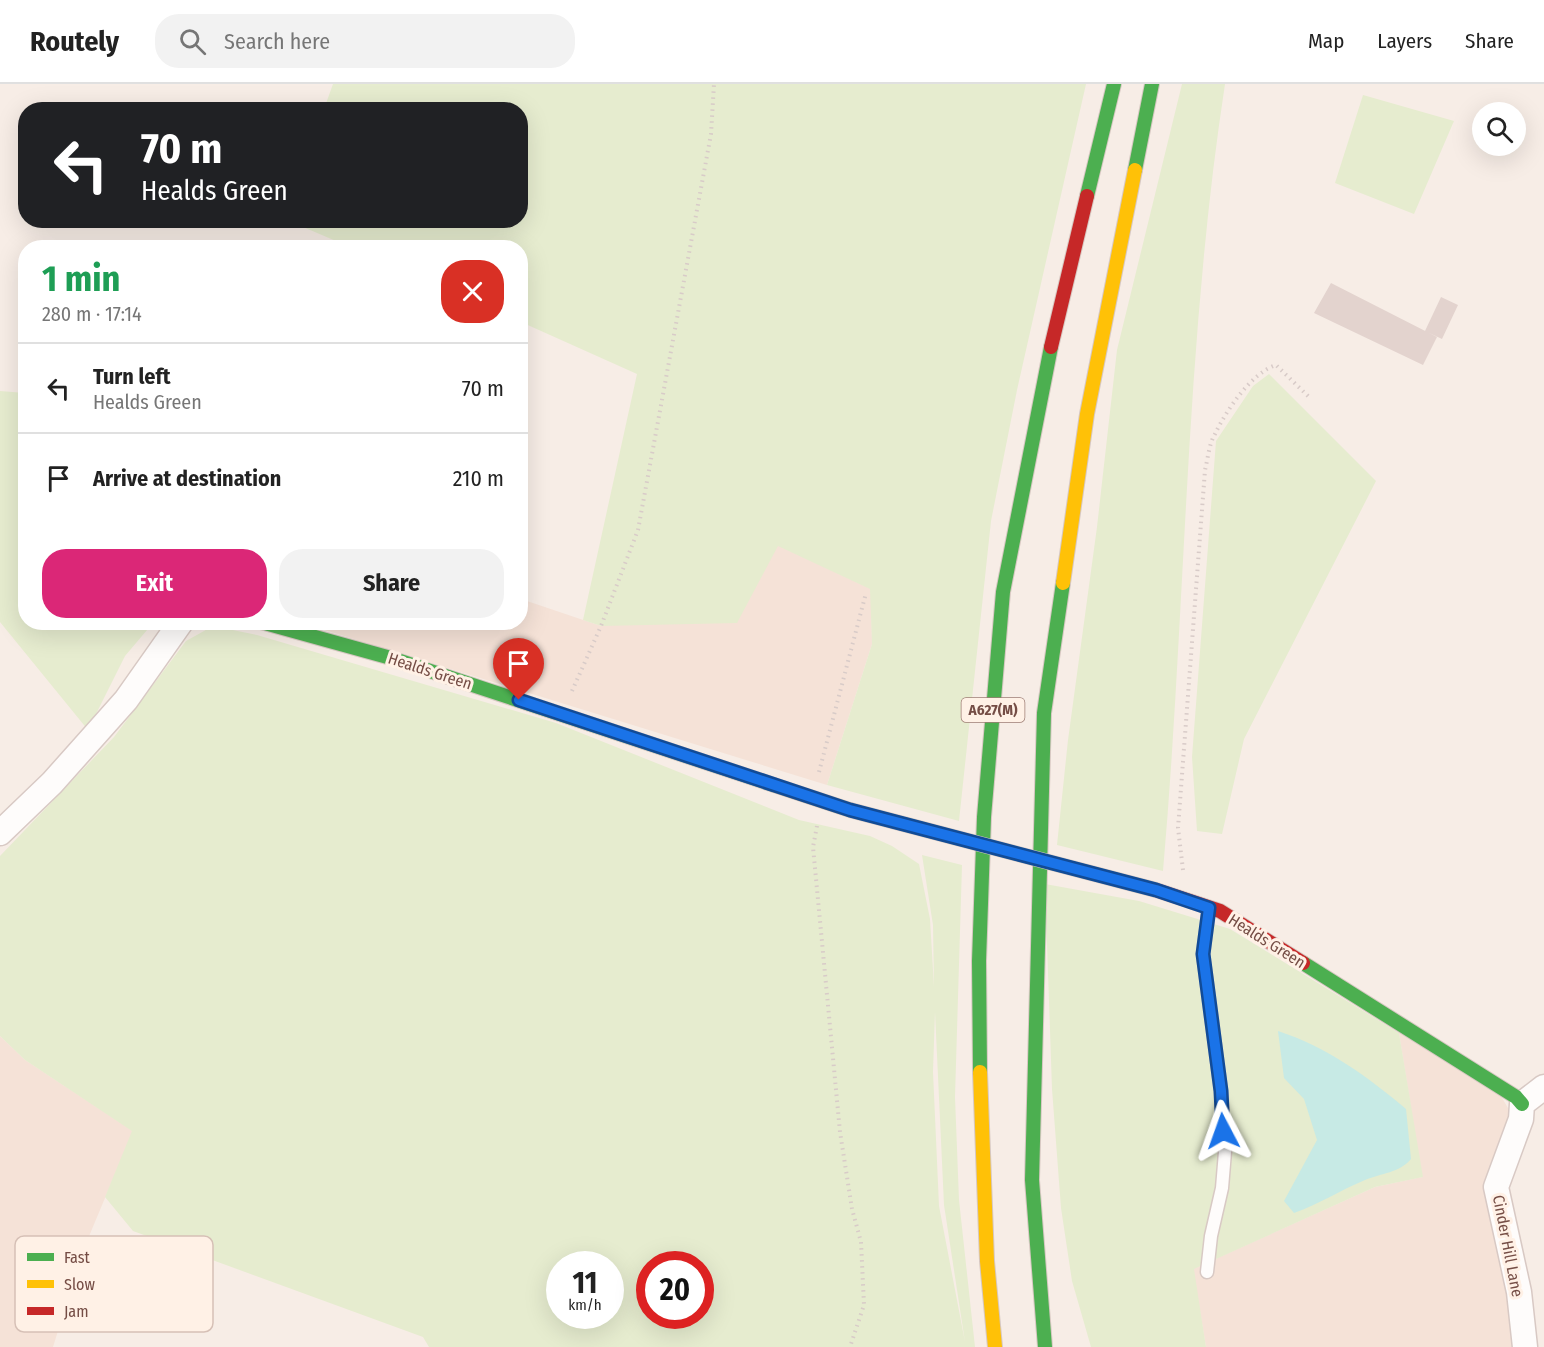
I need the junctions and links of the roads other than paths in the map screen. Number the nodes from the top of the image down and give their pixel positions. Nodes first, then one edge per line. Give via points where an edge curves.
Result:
1 (1114, 84) edge
2 (1152, 84) edge
3 (175, 630) edge
4 (290, 630) edge
5 (0, 833) edge
6 (1209, 908) junction
7 (1544, 1087) edge
8 (1522, 1104) junction
9 (1207, 1272) dead end
10 (995, 1347) edge
11 (1045, 1347) edge
12 (1525, 1347) edge

1 - 10 main road, A627(M) via 1053,335 1004,591 984,817 979,961 980,1115
2 - 11 main road, A627(M) via 1088,414 1044,713 1032,1180
3 - 5 street via 126,700 52,783
4 - 6 main road, Healds Green, bridge via 391,658 850,810 1156,890
6 - 8 main road, Healds Green via 1220,911
6 - 9 lane via 1203,954 1221,1091 1224,1152 1222,1188
7 - 8 street
8 - 12 street, Cinder Hill Lane via 1521,1119 1496,1188 1519,1292

